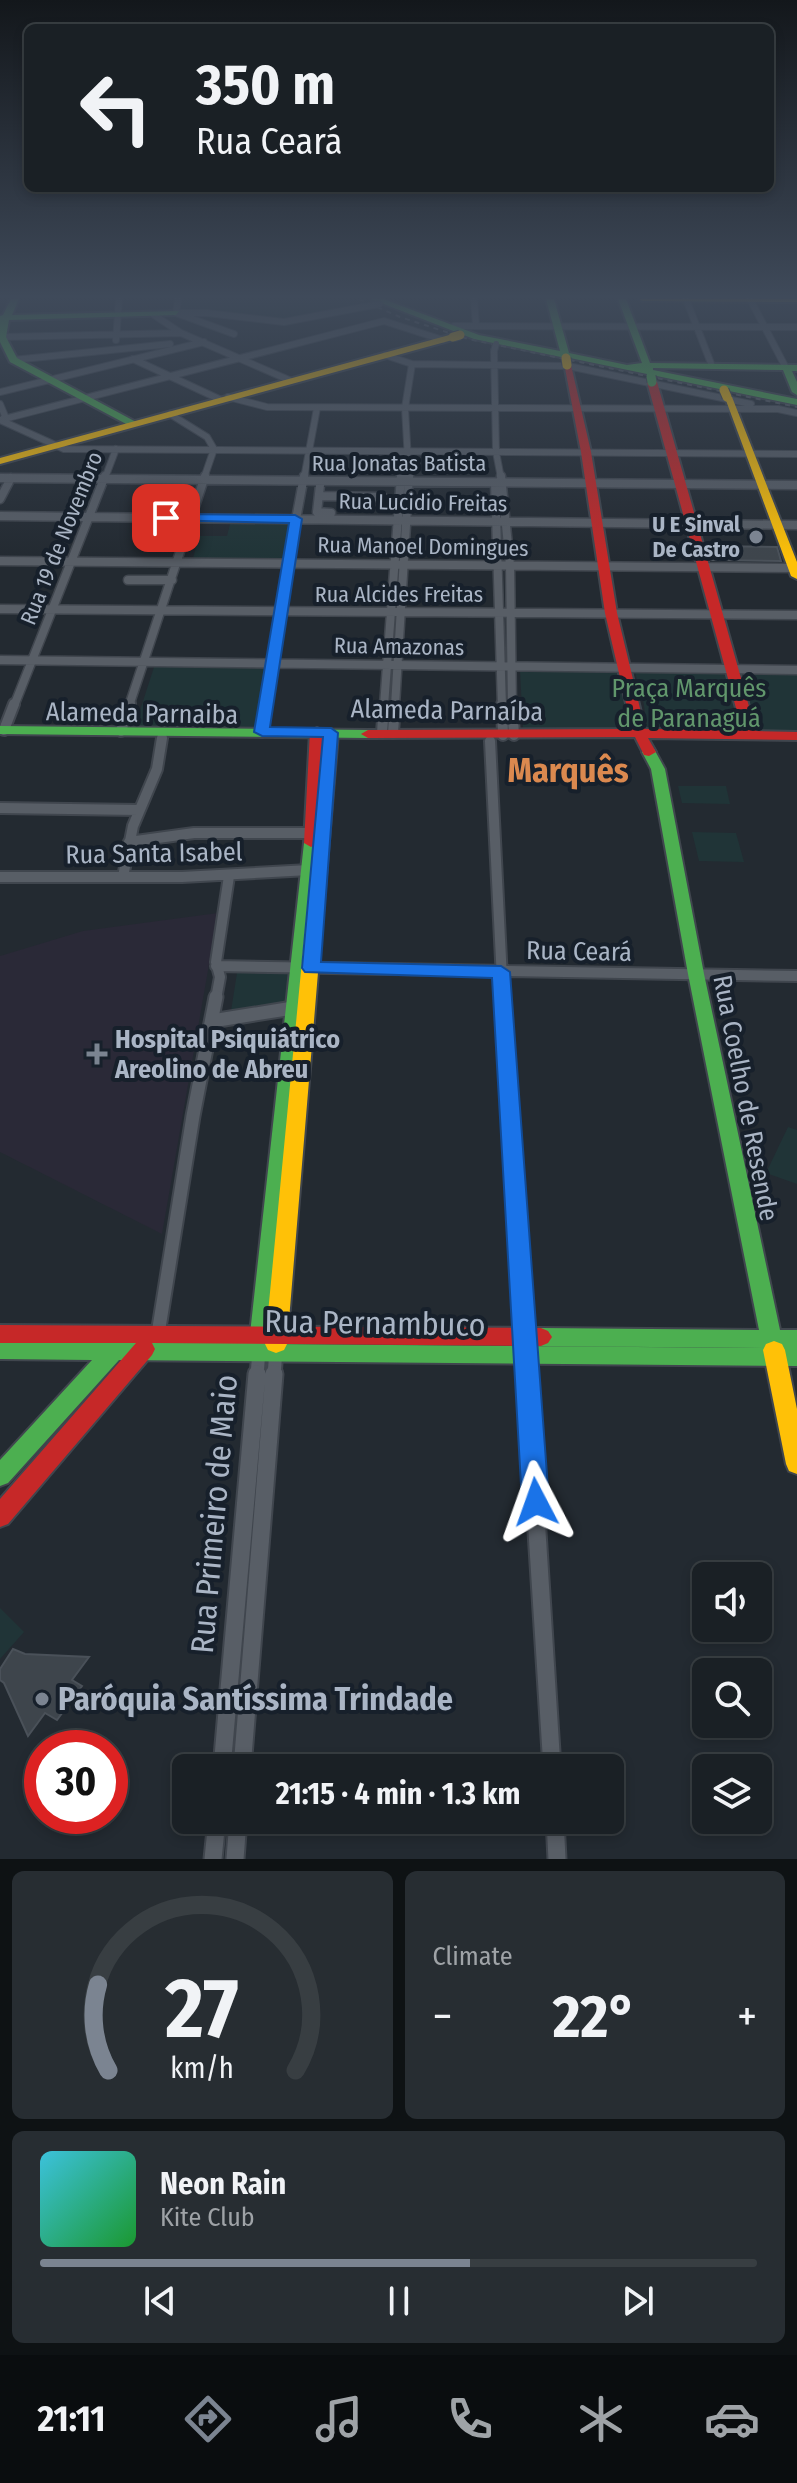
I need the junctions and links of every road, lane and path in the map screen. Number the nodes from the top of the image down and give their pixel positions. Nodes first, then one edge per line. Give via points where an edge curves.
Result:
1 (28, 386) edge
2 (59, 386) edge
3 (134, 386) edge
4 (192, 386) edge
5 (268, 386) edge
6 (409, 386) edge
7 (494, 386) edge
8 (571, 386) edge
9 (651, 386) edge
10 (694, 386) edge
11 (721, 386) edge
12 (0, 392) edge
13 (725, 394) junction
14 (84, 398) junction
15 (224, 398) junction
16 (797, 398) edge
17 (0, 404) edge
18 (317, 408) junction
19 (405, 408) junction
20 (494, 408) junction
21 (576, 408) junction
22 (658, 409) junction
23 (797, 413) edge
24 (170, 414) junction
25 (1, 420) edge
26 (133, 424) junction
27 (53, 446) junction
28 (116, 449) junction
29 (214, 449) junction
30 (309, 450) junction
31 (406, 451) junction
32 (496, 452) junction
33 (586, 452) junction
34 (670, 453) junction
35 (747, 454) junction
36 (797, 454) edge
37 (0, 461) edge
38 (0, 478) edge
39 (11, 478) junction
40 (104, 478) junction
41 (204, 479) junction
42 (302, 481) junction
43 (405, 481) junction
44 (498, 482) junction
45 (590, 483) junction
46 (680, 484) junction
47 (320, 485) dead end
48 (761, 485) junction
49 (797, 485) edge
50 (319, 496) junction
51 (383, 497) dead end
52 (0, 499) edge
53 (0, 516) edge
54 (89, 517) junction
55 (191, 518) junction
56 (401, 518) junction
57 (295, 519) junction
58 (501, 521) junction
59 (597, 522) junction
60 (689, 523) junction
61 (776, 525) junction
62 (797, 525) edge
63 (0, 561) edge
64 (178, 562) junction
65 (71, 563) junction
66 (288, 563) junction
67 (398, 564) junction
68 (505, 565) junction
69 (604, 566) junction
70 (702, 567) junction
71 (796, 571) edge
72 (128, 580) dead end
73 (172, 580) junction
74 (0, 609) edge
75 (51, 609) junction
76 (162, 610) junction
77 (397, 611) junction
78 (279, 612) junction
79 (500, 612) junction
80 (511, 612) junction
81 (611, 613) junction
82 (715, 614) junction
83 (797, 615) edge
84 (0, 660) edge
85 (31, 661) junction
86 (143, 662) junction
87 (272, 662) junction
88 (394, 663) junction
89 (506, 666) junction
90 (625, 668) junction
91 (732, 670) junction
92 (797, 670) edge
93 (121, 731) junction
94 (1, 732) edge
95 (262, 732) junction
96 (388, 733) junction
97 (750, 734) junction
98 (324, 736) junction
99 (797, 736) edge
100 (503, 737) junction
101 (162, 738) junction
102 (642, 739) junction
103 (797, 744) edge
104 (0, 808) edge
105 (139, 810) junction
106 (311, 833) junction
107 (129, 842) junction
108 (309, 870) junction
109 (229, 876) junction
110 (0, 877) edge
111 (123, 877) junction
112 (216, 966) junction
113 (304, 968) junction
114 (501, 972) junction
115 (696, 974) junction
116 (797, 976) edge
117 (300, 1007) junction
118 (212, 1021) junction
119 (0, 1334) edge
120 (131, 1334) junction
121 (158, 1334) junction
122 (770, 1339) junction
123 (797, 1339) edge
124 (268, 1342) junction
125 (524, 1344) junction
126 (115, 1349) junction
127 (144, 1349) junction
128 (0, 1350) edge
129 (774, 1357) junction
130 (797, 1357) edge
131 (797, 1464) edge
132 (0, 1476) edge
133 (0, 1516) edge
134 (224, 1754) edge
135 (243, 1754) edge
136 (551, 1754) edge
137 (216, 1834) edge
138 (237, 1834) edge
139 (556, 1834) edge
140 (213, 1859) edge
141 (235, 1859) edge
142 (557, 1859) edge

1 - 12 street
2 - 14 main road
3 - 14 street
4 - 15 street
5 - 15 main road
6 - 19 street
7 - 20 street
8 - 21 main road, Rua Coelho de Resende
9 - 22 main road
10 - 13 main road
11 - 13 main road
13 - 16 main road
13 - 22 street
13 - 23 street
13 - 35 main road
14 - 25 street
14 - 26 main road
15 - 18 street via 255,406
15 - 24 main road
17 - 25 street via 5,416
18 - 19 street
18 - 30 street
19 - 20 street
19 - 31 street
20 - 21 street
20 - 32 street
21 - 22 street
21 - 33 main road, Rua Coelho de Resende
22 - 34 main road
24 - 26 main road
24 - 29 street via 207,437
25 - 27 street
26 - 27 main road
27 - 28 street
27 - 37 main road
28 - 29 street
28 - 40 street, Rua 19 de Novembro
29 - 30 street
29 - 41 street
30 - 31 street
30 - 42 street
31 - 32 street
31 - 43 street
32 - 33 street
32 - 44 street
33 - 34 street
33 - 45 main road, Rua Coelho de Resende
34 - 35 street
34 - 46 main road
35 - 36 street
35 - 48 main road
38 - 39 street, Rua Jonatas Batista
39 - 40 street, Rua Jonatas Batista
39 - 52 street
40 - 41 street, Rua Jonatas Batista
40 - 54 street, Rua 19 de Novembro
41 - 42 street, Rua Jonatas Batista
41 - 55 street
42 - 43 street, Rua Jonatas Batista
42 - 57 street
43 - 44 street, Rua Jonatas Batista
43 - 56 street
44 - 45 street, Rua Jonatas Batista
44 - 58 street
45 - 46 street, Rua Jonatas Batista
45 - 59 main road, Rua Coelho de Resende
46 - 48 street, Rua Jonatas Batista
46 - 60 main road
47 - 50 street
48 - 49 street, Rua Jonatas Batista
48 - 61 main road
50 - 51 street
50 - 56 street via 318,513
53 - 54 street, Rua Lucidio Freitas
54 - 55 street, Rua Lucidio Freitas
54 - 65 street, Rua 19 de Novembro
55 - 57 street, Rua Lucidio Freitas
55 - 64 street
56 - 57 street, Rua Lucidio Freitas
56 - 58 street, Rua Lucidio Freitas
56 - 67 street
57 - 66 street
58 - 59 street, Rua Lucidio Freitas
58 - 68 street
59 - 60 street, Rua Lucidio Freitas
59 - 69 main road, Rua Coelho de Resende
60 - 61 street, Rua Lucidio Freitas
60 - 70 main road
61 - 62 street, Rua Lucidio Freitas
61 - 71 main road
63 - 65 street, Rua Manoel Domingues
64 - 65 street, Rua Manoel Domingues
64 - 66 street, Rua Manoel Domingues
64 - 73 street
65 - 75 street, Rua 19 de Novembro
66 - 67 street, Rua Manoel Domingues
66 - 78 street
67 - 68 street, Rua Manoel Domingues
67 - 77 street
68 - 69 street, Rua Manoel Domingues
68 - 79 street
68 - 80 street
69 - 70 street, Rua Manoel Domingues
69 - 81 main road, Rua Coelho de Resende
70 - 71 street, Rua Manoel Domingues
70 - 82 main road
72 - 73 street
73 - 76 street
74 - 75 street, Rua Alcides Freitas
75 - 76 street, Rua Alcides Freitas
75 - 85 street, Rua 19 de Novembro
76 - 78 street, Rua Alcides Freitas
76 - 86 street
77 - 78 street, Rua Alcides Freitas
77 - 79 street, Rua Alcides Freitas
77 - 88 street
78 - 87 street
79 - 80 street, Rua Alcides Freitas
79 - 89 street
80 - 81 street, Rua Alcides Freitas
80 - 89 street
81 - 82 street, Rua Alcides Freitas
81 - 90 main road, Rua Coelho de Resende
82 - 83 street, Rua Alcides Freitas
82 - 91 main road
84 - 85 street, Rua Amazonas
85 - 86 street, Rua Amazonas
85 - 94 street, Rua 19 de Novembro
86 - 87 street, Rua Amazonas
86 - 93 street
87 - 88 street, Rua Amazonas
87 - 95 street
88 - 89 street, Rua Amazonas
88 - 96 street
89 - 90 street, Rua Amazonas
89 - 100 street
90 - 91 street, Rua Amazonas
90 - 102 main road, Rua Coelho de Resende
91 - 92 street, Rua Amazonas
91 - 97 main road
93 - 94 main road, Alameda Parnaíba
93 - 95 main road, Alameda Parnaíba
94 - 101 main road, Alameda Parnaiba
95 - 98 main road, Alameda Parnaíba
96 - 98 main road, Alameda Parnaíba
96 - 100 main road, Alameda Parnaíba
97 - 99 main road, Alameda Parnaíba
97 - 102 main road, Alameda Parnaíba
98 - 100 main road, Alameda Parnaíba
98 - 101 main road, Alameda Parnaiba
98 - 106 main road, Rua Primeiro de Maio
98 - 113 main road, Rua Primeiro de Maio
100 - 102 main road, Alameda Parnaíba
100 - 102 main road, Alameda Parnaíba
100 - 114 street
101 - 105 street via 157,769
102 - 103 main road, Alameda Parnaíba
102 - 115 main road, Rua Coelho de Resende via 658,769
104 - 105 street
105 - 107 street
106 - 107 street via 194,833
106 - 108 main road, Rua Primeiro de Maio
107 - 111 street
108 - 109 street, Rua Santa Isabel
108 - 113 main road, Rua Primeiro de Maio
109 - 111 street, Rua Santa Isabel
109 - 112 street
110 - 111 street, Rua Santa Isabel
112 - 113 street, Rua Ceará
112 - 118 street via 220,977
113 - 114 street, Rua Ceará
113 - 117 main road, Rua Primeiro de Maio
114 - 115 street, Rua Ceará
114 - 125 street
115 - 116 street, Rua Ceará
115 - 122 main road, Rua Coelho de Resende
117 - 118 street
117 - 124 main road, Rua Primeiro de Maio
118 - 121 street
119 - 120 main road, Rua Pernambuco
120 - 121 main road, Rua Pernambuco
120 - 126 main road
120 - 127 main road
121 - 124 main road, Rua Pernambuco
122 - 123 main road, Rua Pernambuco
122 - 125 main road, Rua Pernambuco
122 - 129 main road, Rua Coelho de Resende
124 - 125 main road, Rua Pernambuco
124 - 127 main road, Rua Pernambuco
124 - 134 street, Rua Primeiro de Maio
124 - 135 street, Rua Primeiro de Maio
125 - 129 main road, Rua Pernambuco
125 - 136 street
126 - 127 main road, Rua Pernambuco
126 - 128 main road, Rua Pernambuco
126 - 132 main road
127 - 133 main road
129 - 130 main road, Rua Pernambuco
129 - 131 main road, Rua Coelho de Resende
137 - 140 street
138 - 141 street
139 - 142 street

